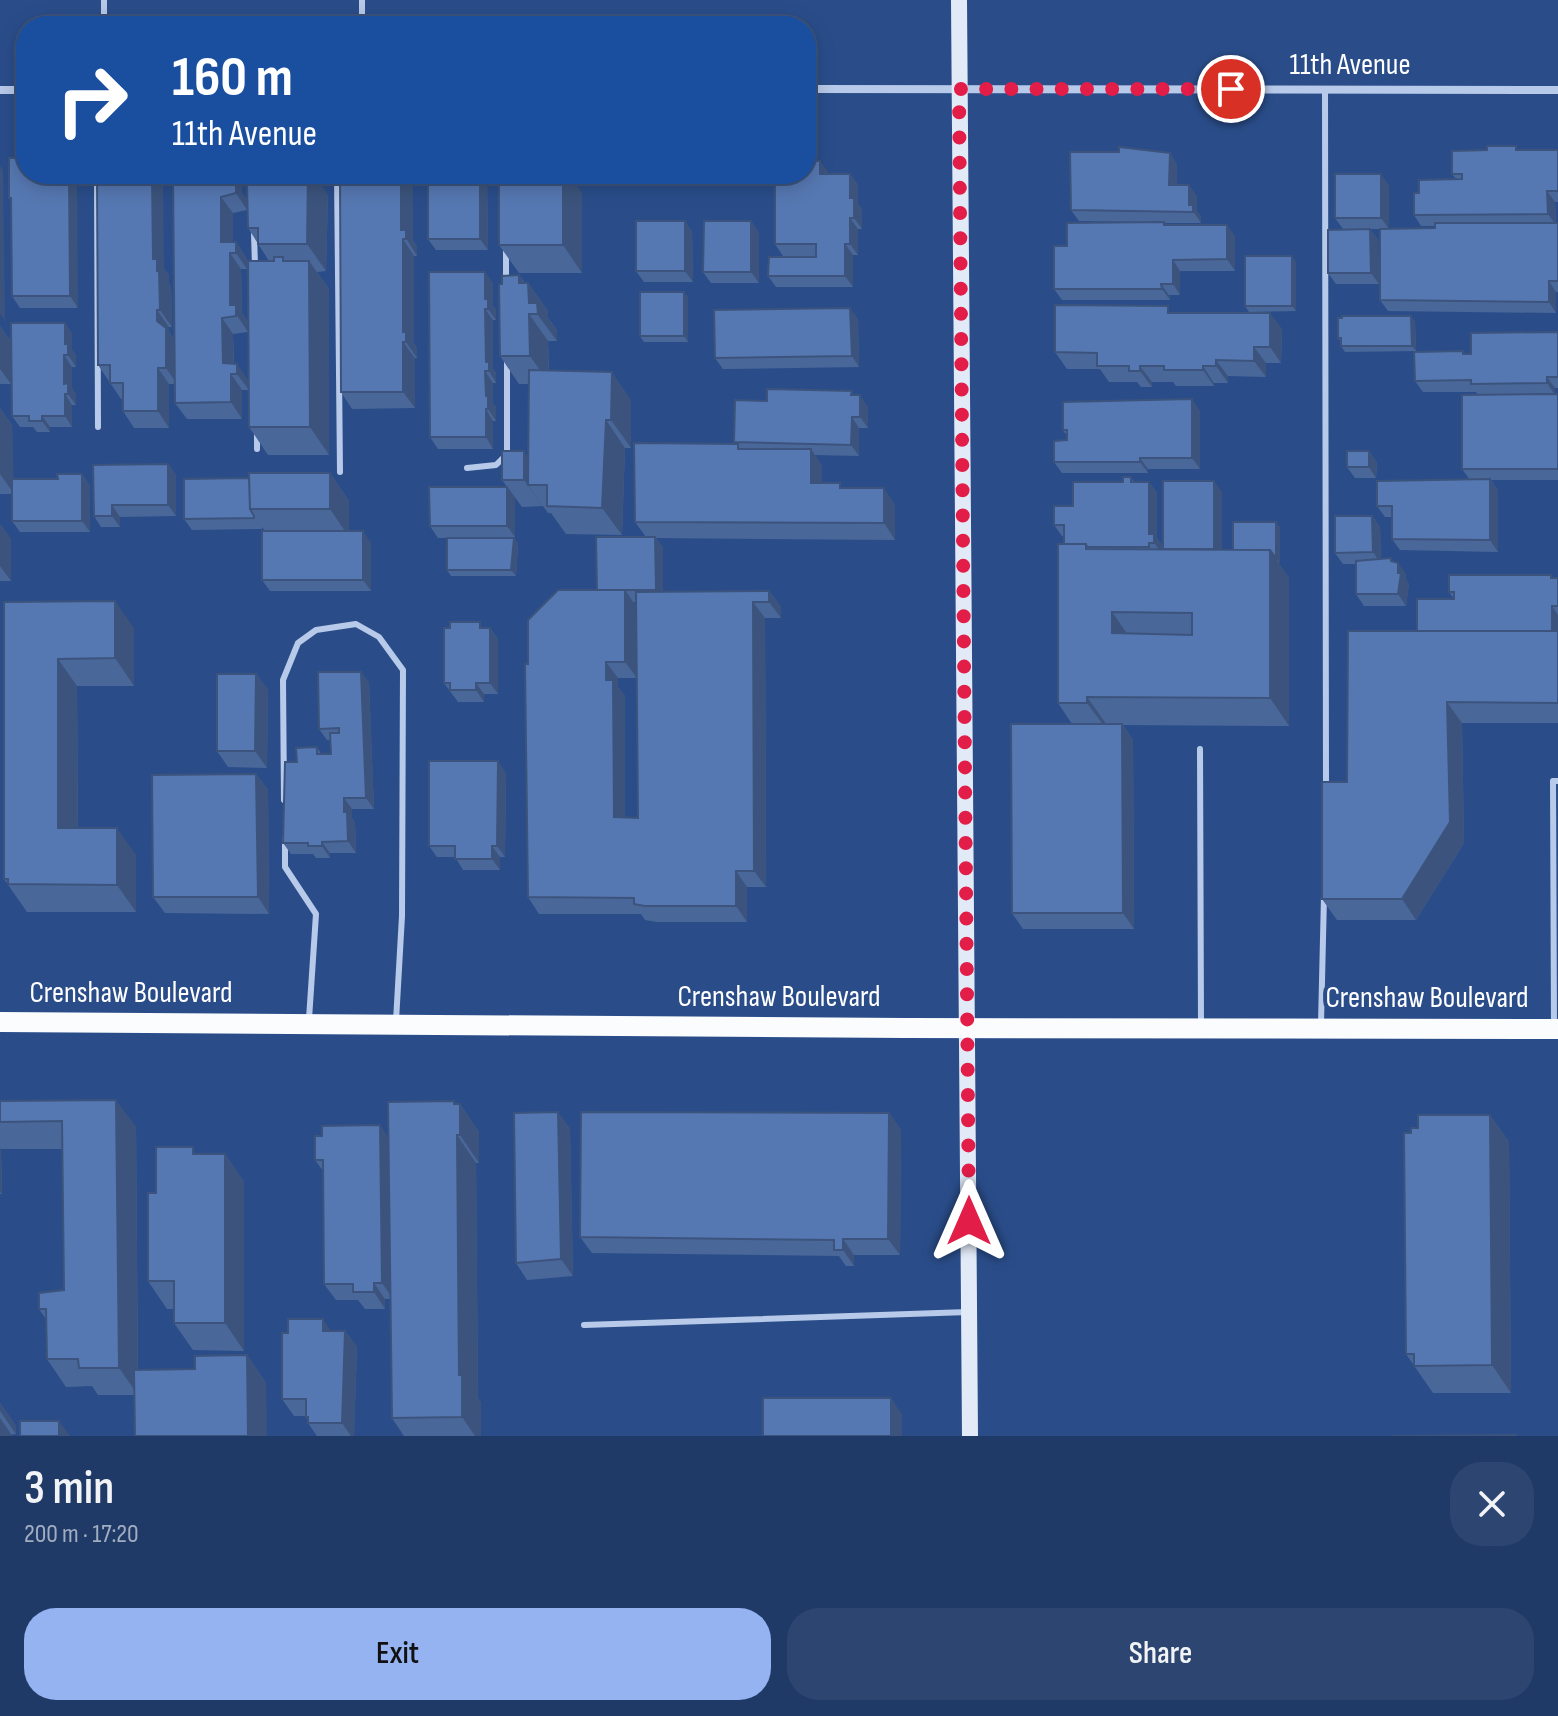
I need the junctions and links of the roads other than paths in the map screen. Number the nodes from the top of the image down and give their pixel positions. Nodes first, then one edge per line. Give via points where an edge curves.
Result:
1 (959, 0) edge
2 (816, 89) edge
3 (959, 89) junction
4 (1325, 89) junction
5 (1558, 90) edge
6 (97, 184) edge
7 (253, 184) edge
8 (337, 184) edge
9 (254, 205) edge
10 (254, 220) edge
11 (505, 237) edge
12 (255, 281) edge
13 (506, 284) edge
14 (507, 347) edge
15 (257, 419) edge
16 (98, 427) dead end
17 (257, 449) edge
18 (467, 468) dead end
19 (340, 472) dead end
20 (1200, 749) edge
21 (1558, 781) edge
22 (1326, 796) edge
23 (284, 805) edge
24 (285, 836) edge
25 (1324, 888) edge
26 (0, 1022) edge
27 (309, 1024) junction
28 (396, 1024) junction
29 (968, 1028) junction
30 (1201, 1028) junction
31 (1321, 1028) junction
32 (1556, 1029) edge
33 (969, 1312) junction
34 (584, 1325) dead end
35 (970, 1436) edge

1 - 3 street
2 - 3 street, 11th Avenue
3 - 4 street, 11th Avenue
3 - 29 street
4 - 5 street, 11th Avenue
4 - 22 lane
6 - 16 lane
7 - 9 lane
8 - 19 lane
10 - 12 lane
11 - 13 lane
14 - 18 lane via 507,454 496,465
15 - 17 lane
20 - 30 lane
21 - 32 lane via 1553,781
23 - 28 lane via 283,680 298,643 316,630 356,624 379,637 403,670
24 - 27 lane via 285,867 316,914
25 - 31 lane
26 - 27 main road, Crenshaw Boulevard
27 - 28 main road, Crenshaw Boulevard
28 - 29 main road, Crenshaw Boulevard
29 - 30 main road, Crenshaw Boulevard
29 - 33 street
30 - 31 main road, Crenshaw Boulevard
31 - 32 main road, Crenshaw Boulevard
33 - 34 lane
33 - 35 street

